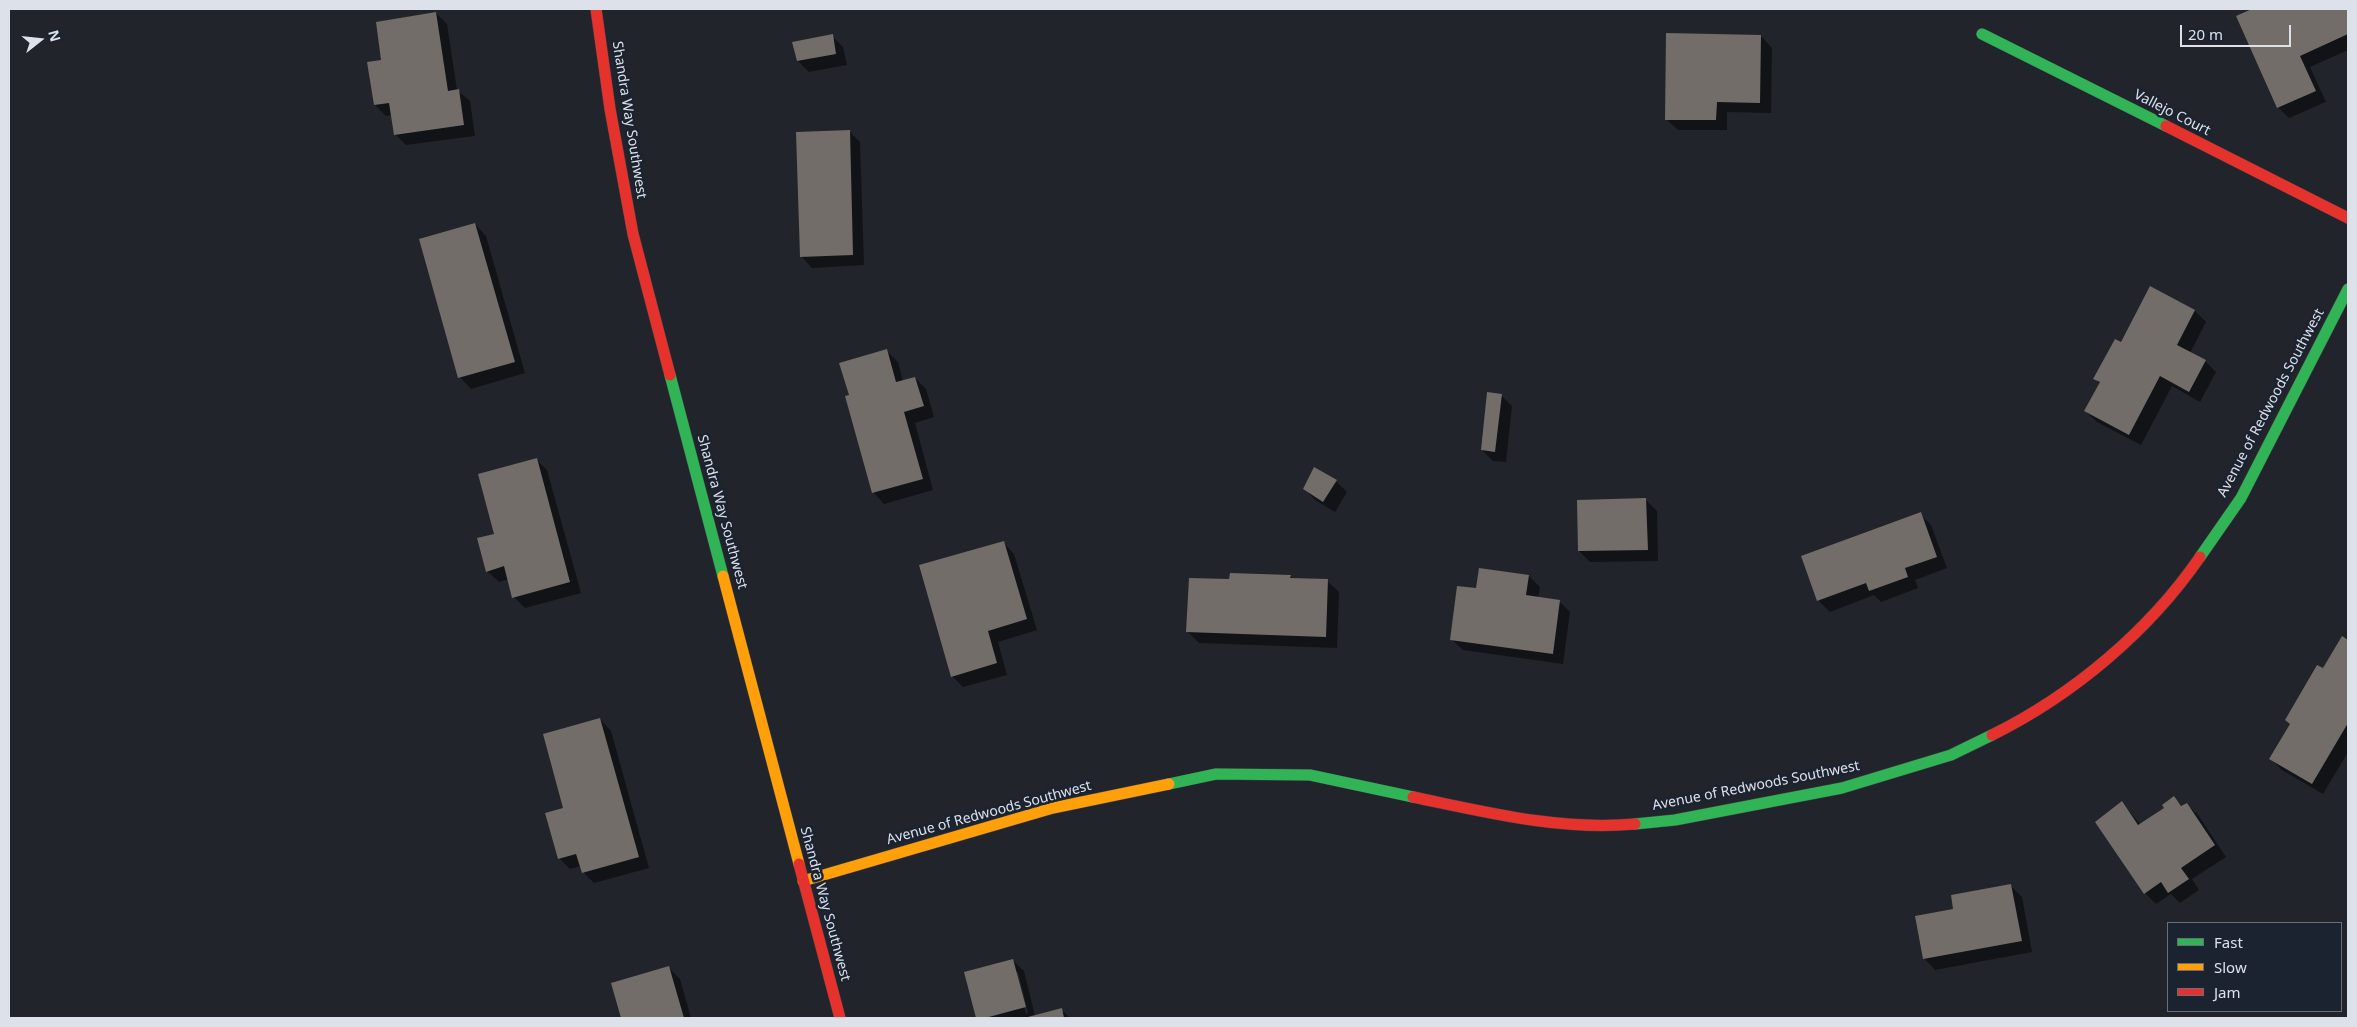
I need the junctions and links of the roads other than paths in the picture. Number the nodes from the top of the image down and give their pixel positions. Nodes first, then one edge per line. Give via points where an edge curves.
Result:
1 (596, 9) edge
2 (1982, 34) dead end
3 (2348, 218) edge
4 (2348, 289) edge
5 (803, 881) junction
6 (840, 1018) edge

1 - 5 street, Shandra Way Southwest via 633,234
2 - 3 street, Vallejo Court
4 - 5 street, Avenue of Redwoods Southwest via 2241,498 2182,583 2132,636 2077,683 2016,723 1951,755 1842,788 1675,820 1610,826 1517,819 1310,775 1216,774 1053,808
5 - 6 street, Shandra Way Southwest

